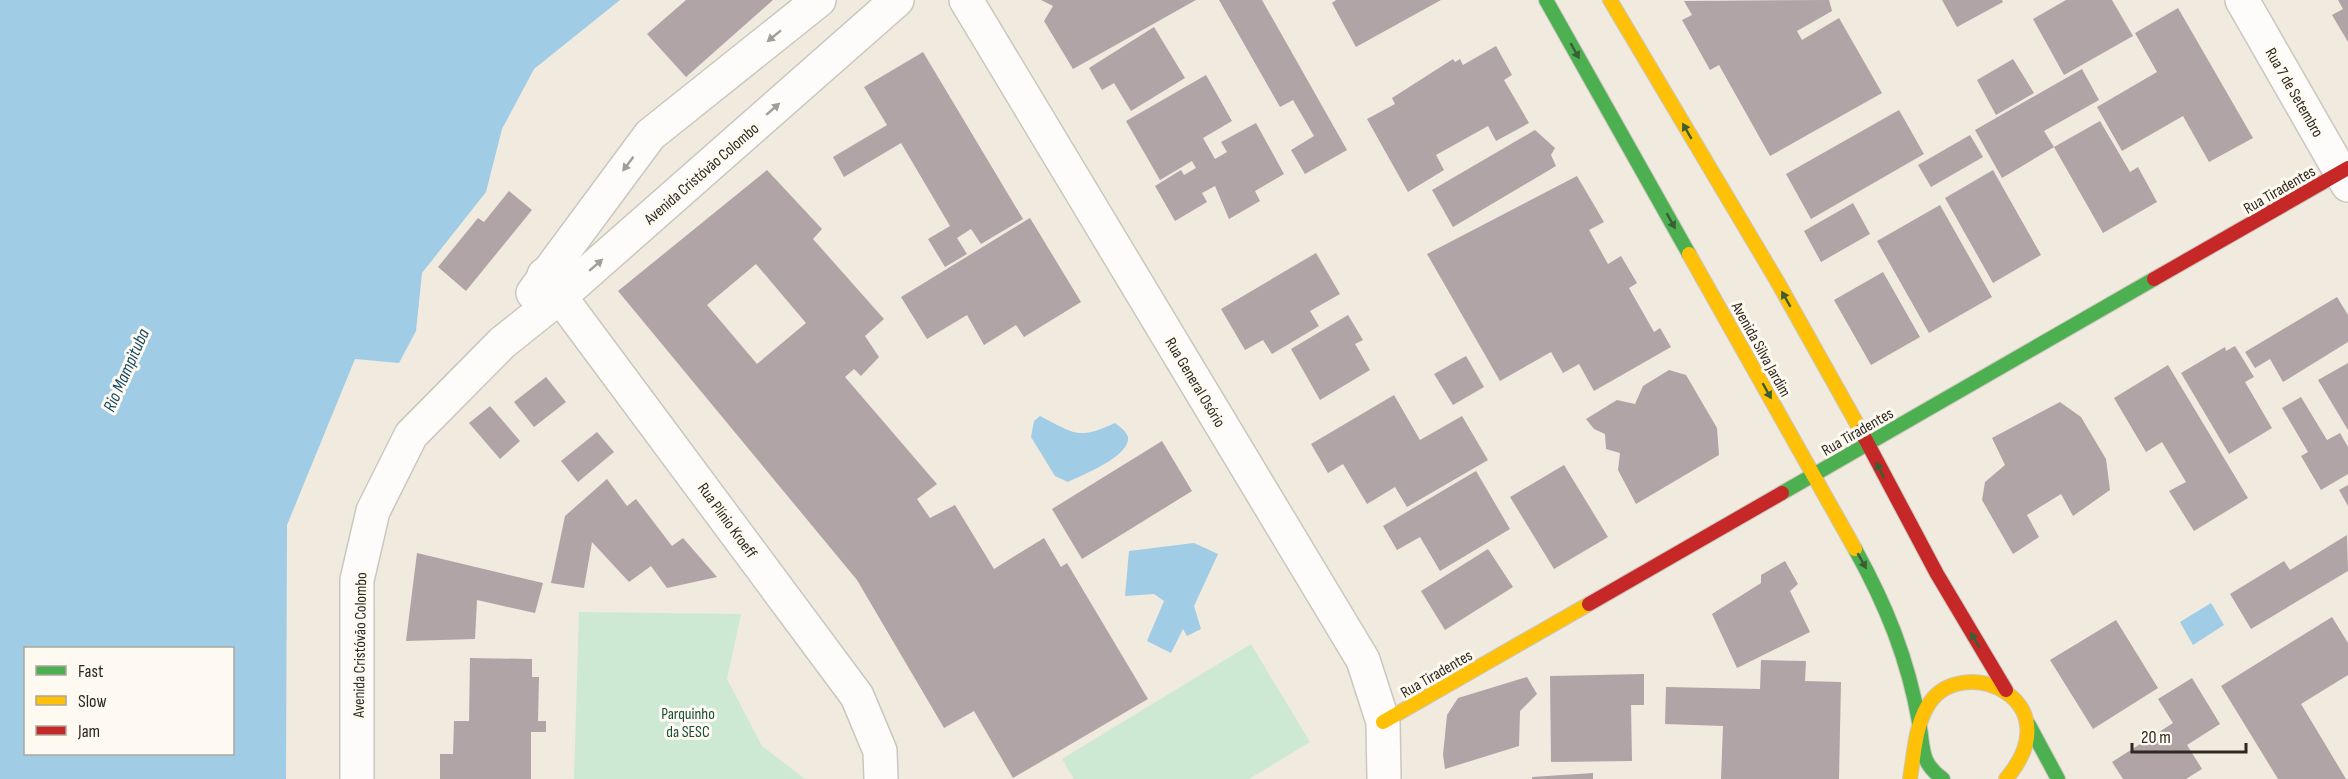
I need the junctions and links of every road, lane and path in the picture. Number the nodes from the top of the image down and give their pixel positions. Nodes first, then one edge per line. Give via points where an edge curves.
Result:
1 (819, 0) edge
2 (897, 0) edge
3 (966, 0) edge
4 (1546, 0) edge
5 (1610, 0) edge
6 (2242, 0) edge
7 (2346, 175) edge
8 (553, 285) junction
9 (1867, 445) junction
10 (1815, 474) junction
11 (2006, 690) junction
12 (1383, 722) junction
13 (2029, 725) junction
14 (1920, 726) junction
15 (357, 779) edge
16 (881, 779) edge
17 (1384, 779) edge
18 (1910, 779) edge
19 (1943, 779) edge
20 (2006, 779) edge
21 (2058, 779) edge

1 -> 8 street, Avenida Cristóvão Colombo via 650,135
8 -> 2 street, Avenida Cristóvão Colombo
3 - 12 street, Rua General Osório via 1363,660
4 -> 10 street, Avenida Silva Jardim
9 -> 5 street
6 - 7 street, Rua 7 de Setembro
7 - 9 street, Rua Tiradentes
8 - 15 street, Avenida Cristóvão Colombo via 411,435 373,511 357,579
8 - 16 street, Rua Plínio Kroeff via 856,696 880,751
9 - 10 street, Rua Tiradentes
11 -> 9 street via 1953,603
10 - 12 street, Rua Tiradentes
10 -> 14 street, Avenida Silva Jardim via 1878,590 1898,637
11 - 13 street via 2020,705
11 - 14 street via 1986,681 1963,681 1943,690 1928,705
12 - 17 street, Rua General Osório
13 - 20 street via 2028,748 2018,769
13 - 21 street
14 - 18 street
14 - 19 street, Avenida Silva Jardim via 1921,750 1933,772

